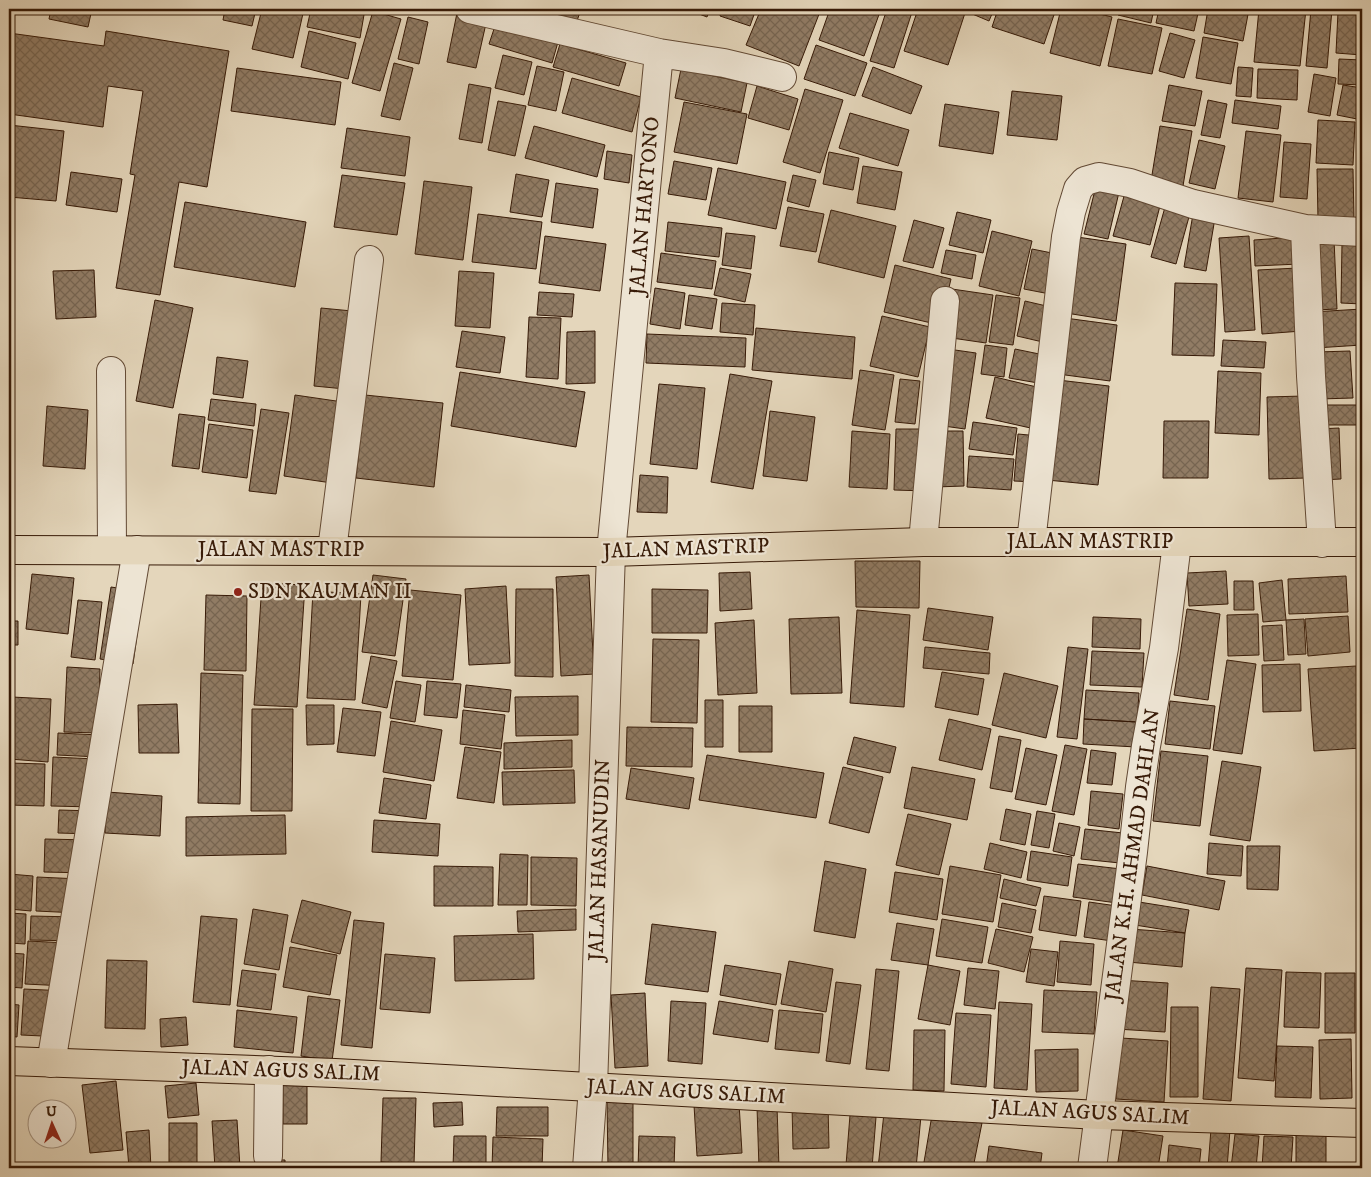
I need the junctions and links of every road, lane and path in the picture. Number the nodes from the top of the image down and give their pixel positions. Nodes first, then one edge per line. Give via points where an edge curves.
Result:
1 (470, 9) edge
2 (659, 53) junction
3 (782, 77) dead end
4 (1305, 229) junction
5 (1362, 232) edge
6 (369, 260) dead end
7 (945, 301) dead end
8 (111, 371) dead end
9 (923, 542) junction
10 (1031, 542) junction
11 (1176, 542) junction
12 (1362, 542) edge
13 (1322, 543) junction
14 (9, 550) edge
15 (124, 550) junction
16 (332, 550) junction
17 (611, 552) junction
18 (9, 1061) edge
19 (50, 1062) junction
20 (269, 1070) junction
21 (593, 1086) junction
22 (1099, 1115) junction
23 (1362, 1124) edge
24 (268, 1156) dead end
25 (587, 1168) edge
26 (1092, 1168) edge

1 - 2 street
2 - 3 street via 724,63
2 - 17 street, JALAN HARTONO
4 - 5 street
4 - 10 street via 1193,204 1115,179 1099,177 1084,181 1078,189 1066,237
4 - 13 street
6 - 16 street
7 - 9 street
8 - 15 street
9 - 10 main road, JALAN MASTRIP
9 - 17 main road, JALAN MASTRIP
10 - 11 main road, JALAN MASTRIP
11 - 13 main road, JALAN MASTRIP
11 - 22 street, JALAN K.H. AHMAD DAHLAN via 1164,648 1140,787
12 - 13 main road, JALAN MASTRIP
14 - 15 main road, JALAN MASTRIP
15 - 16 main road, JALAN MASTRIP
15 - 19 street
16 - 17 main road, JALAN MASTRIP
17 - 21 street, JALAN HASANUDIN
18 - 19 main road, JALAN AGUS SALIM
19 - 20 main road, JALAN AGUS SALIM
20 - 21 main road, JALAN AGUS SALIM
20 - 24 street
21 - 22 main road, JALAN AGUS SALIM
21 - 25 street, JALAN HASANUDIN
22 - 23 main road, JALAN AGUS SALIM
22 - 26 street, JALAN K.H. AHMAD DAHLAN

